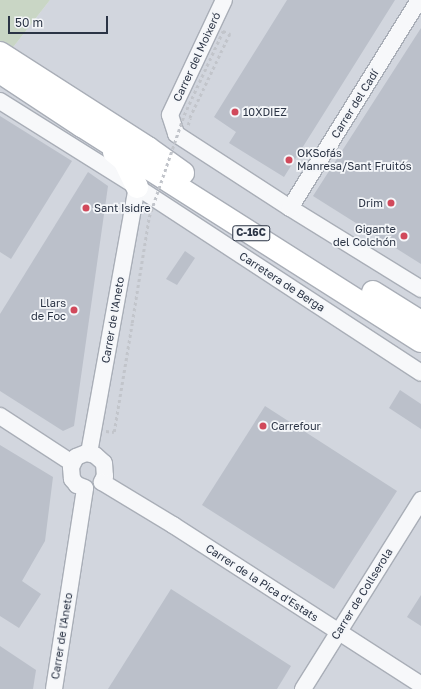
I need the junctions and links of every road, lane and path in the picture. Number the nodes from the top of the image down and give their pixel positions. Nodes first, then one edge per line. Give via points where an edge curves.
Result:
1 (224, 0) edge
2 (419, 0) edge
3 (0, 53) edge
4 (0, 72) edge
5 (0, 101) edge
6 (190, 118) dead end
7 (82, 126) junction
8 (148, 168) junction
9 (199, 185) junction
10 (137, 187) junction
11 (290, 208) junction
12 (338, 287) junction
13 (421, 289) edge
14 (421, 322) edge
15 (421, 330) edge
16 (421, 340) edge
17 (421, 373) edge
18 (0, 416) edge
19 (94, 428) junction
20 (89, 453) junction
21 (72, 463) junction
22 (421, 500) edge
23 (338, 633) junction
24 (421, 685) edge
25 (54, 689) edge
26 (303, 689) edge

1 - 11 street, Carrer del Moixeró via 170,115 176,134
2 - 11 street, Carrer del Cadí
3 - 9 main road, C-16C via 148,148
4 - 7 main road, C-16C
5 - 10 street, Carretera de Berga
6 - 19 path, bridge via 230,34 223,30 184,115 149,217 114,432
7 - 8 main road, C-16C
7 - 10 main road via 124,160
8 - 9 main road via 154,163 188,183
8 - 10 main road via 139,176
8 - 12 main road, C-16C
9 - 14 main road, C-16C
10 - 17 street, Carretera de Berga
10 - 19 street, Carrer de l'Aneto
11 - 13 street
12 - 15 main road via 367,297
12 - 16 main road, C-16C
18 - 21 street
19 - 20 street, Carrer de l'Aneto
20 - 21 street via 79,455
20 - 23 street, Carrer de la Pica d'Estats via 96,455 104,463 105,476 102,482 173,525
21 - 25 street, Carrer de l'Aneto via 72,479 85,488
22 - 23 street, Carrer de Collserola
23 - 24 street, Carrer de la Pica d'Estats
23 - 26 street, Carrer de Collserola

